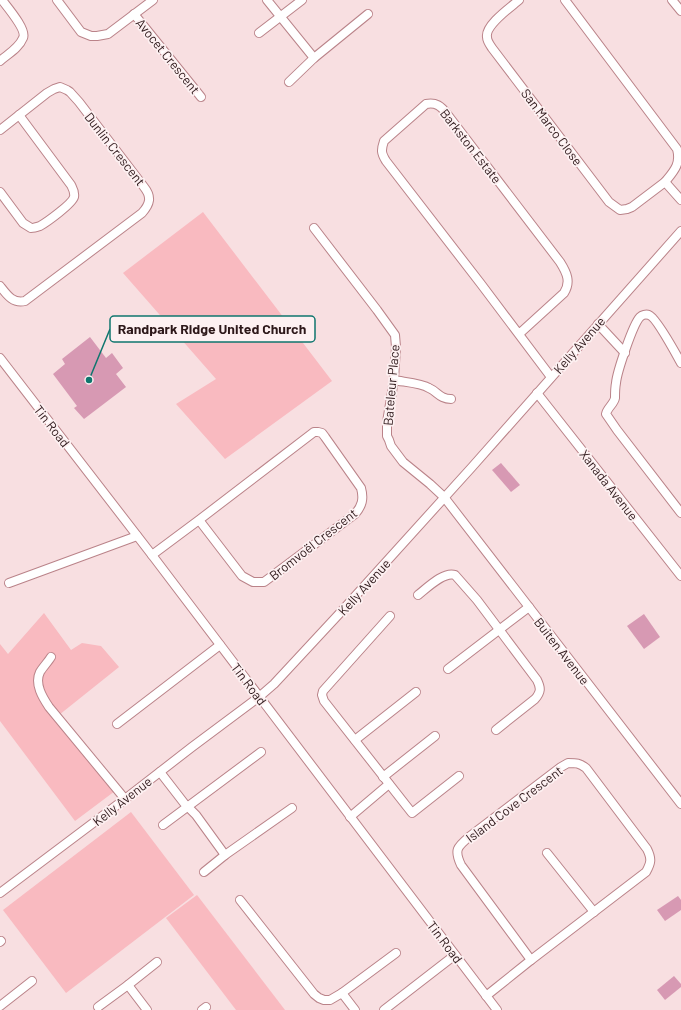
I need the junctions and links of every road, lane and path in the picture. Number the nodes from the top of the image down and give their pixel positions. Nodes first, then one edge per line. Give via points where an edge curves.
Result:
1 (2, 0) edge
2 (57, 0) edge
3 (153, 0) edge
4 (267, 0) edge
5 (302, 0) edge
6 (519, 0) edge
7 (565, 0) edge
8 (672, 0) edge
9 (681, 11) edge
10 (134, 14) junction
11 (368, 14) dead end
12 (281, 17) junction
13 (259, 33) dead end
14 (314, 58) junction
15 (0, 60) edge
16 (289, 82) dead end
17 (201, 97) dead end
18 (19, 115) junction
19 (0, 130) edge
20 (665, 182) junction
21 (0, 192) edge
22 (681, 200) edge
23 (314, 228) dead end
24 (681, 231) edge
25 (0, 286) edge
26 (598, 324) junction
27 (519, 334) junction
28 (625, 352) junction
29 (1, 362) edge
30 (681, 363) edge
31 (551, 377) junction
32 (394, 380) junction
33 (537, 393) junction
34 (451, 399) dead end
35 (444, 497) junction
36 (681, 514) edge
37 (199, 520) junction
38 (137, 536) junction
39 (152, 555) junction
40 (681, 576) edge
41 (9, 582) dead end
42 (418, 595) dead end
43 (529, 608) junction
44 (390, 616) dead end
45 (499, 629) junction
46 (220, 645) junction
47 (51, 657) dead end
48 (448, 669) dead end
49 (416, 692) dead end
50 (259, 697) junction
51 (117, 724) dead end
52 (496, 730) dead end
53 (435, 736) dead end
54 (354, 740) junction
55 (261, 752) dead end
56 (160, 772) junction
57 (459, 776) dead end
58 (383, 777) junction
59 (388, 784) junction
60 (679, 798) edge
61 (125, 799) junction
62 (188, 807) junction
63 (292, 808) dead end
64 (350, 817) junction
65 (163, 825) dead end
66 (546, 852) dead end
67 (225, 855) junction
68 (204, 872) dead end
69 (0, 893) edge
70 (240, 900) dead end
71 (594, 912) junction
72 (396, 953) dead end
73 (455, 956) junction
74 (531, 960) junction
75 (157, 962) dead end
76 (32, 981) dead end
77 (128, 985) junction
78 (342, 993) junction
79 (486, 996) junction
80 (0, 1006) edge
81 (98, 1007) dead end
82 (147, 1010) edge
83 (356, 1010) edge
84 (384, 1010) edge
85 (497, 1010) edge

1 - 15 street via 24,34 19,44
2 - 10 street via 81,32 91,36 108,34
3 - 10 street
4 - 12 street
5 - 12 street
6 - 20 street, San Marco Close via 490,26 486,36 490,45 609,202 620,210 627,209
7 - 20 street, San Marco Close via 677,149 678,163
8 - 9 street
10 - 17 street, Avocet Crescent
11 - 14 street
12 - 13 street
12 - 14 street
14 - 16 street
18 - 19 street, Dunlin Crescent
18 - 21 street via 71,185 74,195 72,201 61,210 40,226 31,228 23,223
18 - 25 street, Dunlin Crescent via 54,89 60,87 70,92 148,192 149,203 142,213 26,301 12,299
20 - 22 street
23 - 32 street, Bateleur Place via 395,335
24 - 26 street, Kelly Avenue
26 - 28 street
26 - 31 street, Kelly Avenue
27 - 27 street, Barkston Estate via 564,293 568,282 566,272 447,114 439,105 426,104 384,141 382,155
27 - 31 street, Barkston Estate
28 - 30 street via 639,318 648,315 654,318
28 - 36 street via 615,384 614,400 608,408 607,416
29 - 38 street, Tin Road
31 - 33 street, Kelly Avenue
32 - 34 street via 429,387 441,397
32 - 35 street, Bateleur Place via 387,422 387,436 391,446 398,457
33 - 35 street, Kelly Avenue
33 - 40 street, Xanada Avenue
35 - 43 street, Buiten Avenue
35 - 50 street, Kelly Avenue via 274,684
37 - 37 street, Bromvoël Crescent via 314,432 322,433 330,442 361,488 363,497 355,514 264,582 252,582 242,576
37 - 39 street, Bromvoël Crescent
38 - 39 street, Tin Road
38 - 41 street
39 - 46 street, Tin Road
42 - 45 street via 444,575 455,575
43 - 45 street
43 - 60 street, Buiten Avenue
44 - 54 street via 323,691 324,701
45 - 48 street
45 - 52 street via 540,686 535,699
46 - 50 street, Tin Road
46 - 51 street
47 - 61 street via 39,674 43,698
49 - 54 street
50 - 56 street, Kelly Avenue
50 - 64 street, Tin Road
53 - 58 street
54 - 58 street
55 - 62 street
56 - 61 street, Kelly Avenue
56 - 62 street
57 - 59 street via 412,813
58 - 59 street
59 - 64 street
61 - 69 street, Kelly Avenue
62 - 65 street
62 - 67 street
63 - 67 street
64 - 73 street, Tin Road
66 - 71 street
67 - 68 street
70 - 78 street via 314,994 324,1000 330,1000
71 - 74 street, Island Cove Crescent
71 - 74 street, Island Cove Crescent via 646,872 651,861 647,849 586,768 580,764 568,764 464,841 457,851 461,865
72 - 78 street
73 - 79 street, Tin Road
73 - 84 street
74 - 79 street, Island Cove Crescent
75 - 77 street
76 - 80 street
77 - 81 street
77 - 82 street
78 - 83 street
79 - 85 street, Tin Road

